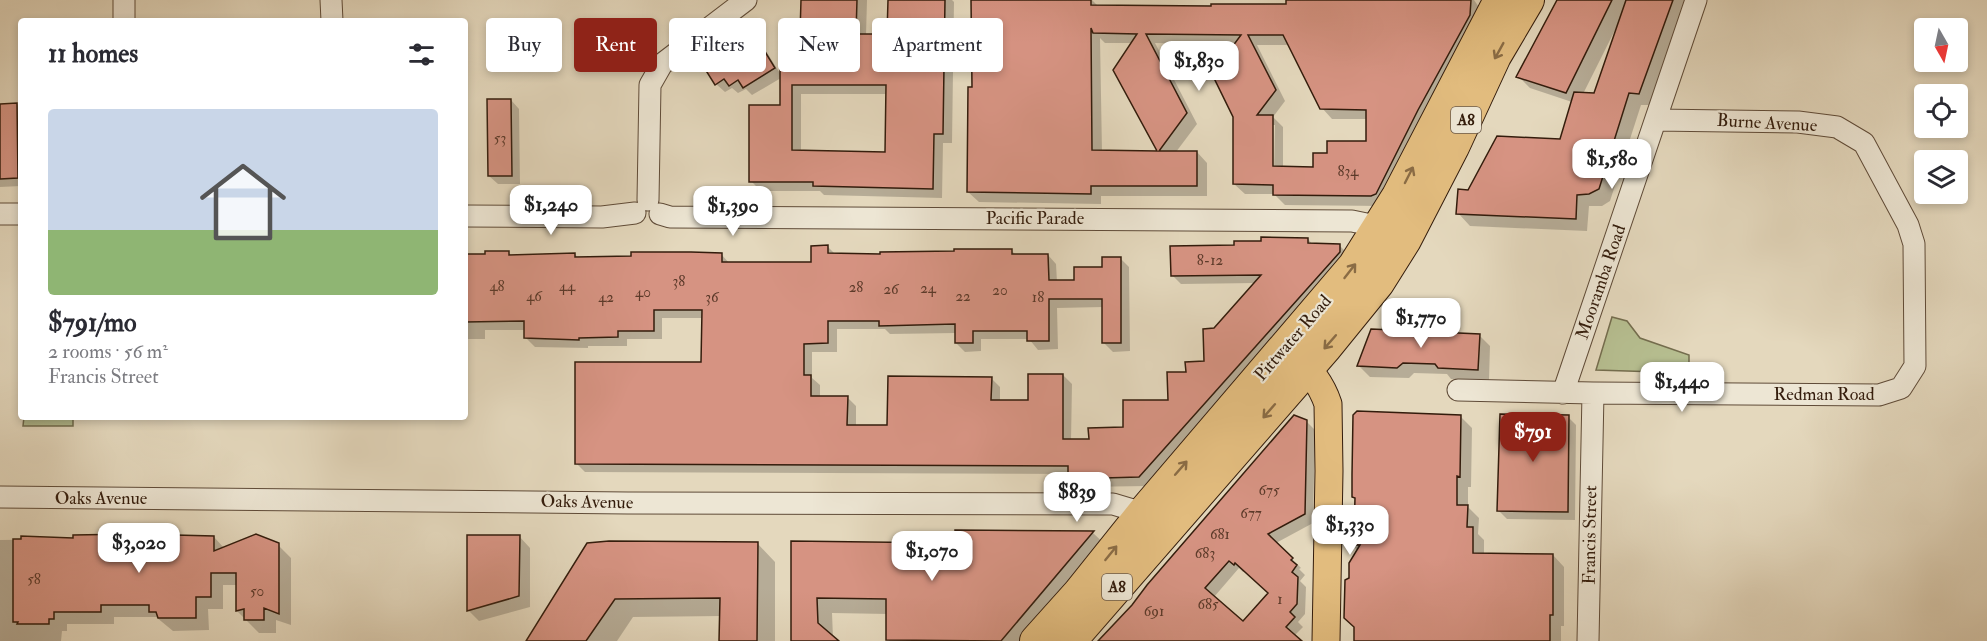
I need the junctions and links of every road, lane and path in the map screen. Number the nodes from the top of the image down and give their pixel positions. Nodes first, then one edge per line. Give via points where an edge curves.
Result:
1 (124, 0) edge
2 (331, 0) edge
3 (746, 0) edge
4 (1500, 0) edge
5 (1528, 0) edge
6 (1696, 0) edge
7 (124, 18) edge
8 (332, 18) edge
9 (1656, 120) junction
10 (648, 209) junction
11 (0, 214) edge
12 (18, 214) edge
13 (468, 216) edge
14 (1393, 233) junction
15 (1285, 347) junction
16 (1308, 367) junction
17 (1901, 388) joint
18 (1458, 390) dead end
19 (1563, 393) junction
20 (1593, 393) junction
21 (0, 497) edge
22 (1153, 523) junction
23 (1036, 641) edge
24 (1070, 641) edge
25 (1326, 641) edge
26 (1588, 641) edge

1 - 7 street
2 - 8 street
3 - 10 street via 662,64 650,85
14 -> 4 highway, Pittwater Road / A8 via 1398,196
5 -> 14 highway, Pittwater Road / A8 via 1496,56 1453,147
6 - 9 street, Mooramba Road
9 - 17 street, Burne Avenue via 1798,122 1837,128 1864,143 1908,225 1914,244 1915,366
9 - 19 street, Mooramba Road
10 - 13 street, Pacific Parade via 602,216
10 - 14 street, Pacific Parade via 670,217 1353,221
11 - 12 street
15 -> 14 highway, Pittwater Road / A8 via 1354,266
14 -> 16 highway, Pittwater Road / A8 via 1378,283
15 - 16 main road
22 -> 15 highway, Pittwater Road / A8
16 -> 22 highway, Pittwater Road / A8
16 - 25 main road via 1328,404
17 - 20 street, Redman Road via 1879,395
18 - 19 street, Redman Road
19 - 20 street, Redman Road
20 - 26 street, Francis Street
21 - 22 street, Oaks Avenue via 1113,504
23 -> 22 highway, Pittwater Road / A8 via 1079,593
22 - 24 highway, Pittwater Road / A8

